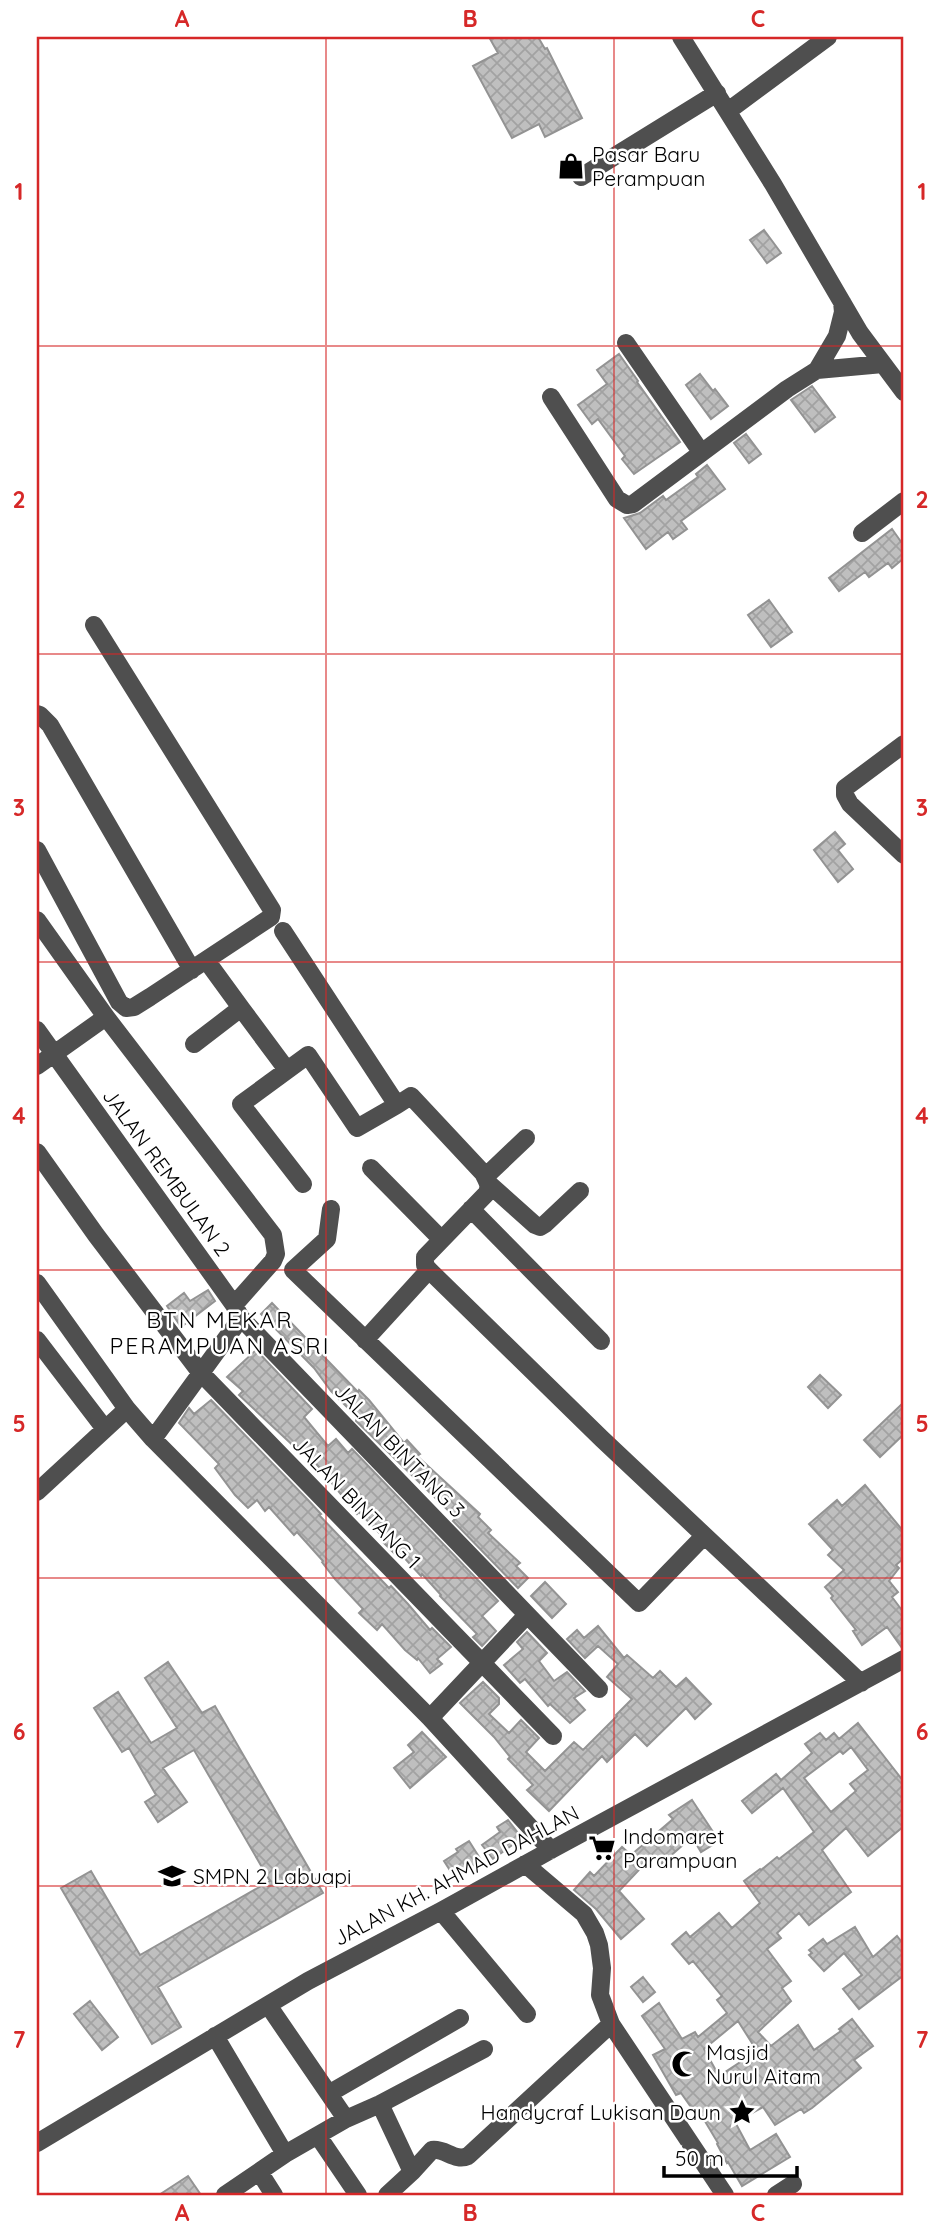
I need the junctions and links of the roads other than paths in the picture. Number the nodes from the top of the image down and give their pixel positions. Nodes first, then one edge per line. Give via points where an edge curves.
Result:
1 (681, 37) edge
2 (828, 37) edge
3 (717, 93) junction
4 (728, 111) junction
5 (581, 177) dead end
6 (842, 302) junction
7 (626, 342) dead end
8 (883, 364) junction
9 (817, 370) junction
10 (904, 392) edge
11 (551, 397) dead end
12 (701, 452) junction
13 (904, 501) edge
14 (862, 533) dead end
15 (94, 625) dead end
16 (37, 714) edge
17 (904, 744) edge
18 (37, 850) edge
19 (904, 855) edge
20 (37, 920) edge
21 (283, 931) dead end
22 (199, 965) junction
23 (241, 1008) junction
24 (106, 1017) junction
25 (37, 1030) edge
26 (194, 1044) dead end
27 (54, 1053) junction
28 (37, 1066) edge
29 (287, 1070) junction
30 (397, 1105) junction
31 (526, 1138) dead end
32 (37, 1152) edge
33 (371, 1168) dead end
34 (487, 1180) junction
35 (303, 1184) dead end
36 (580, 1191) dead end
37 (331, 1209) dead end
38 (471, 1209) junction
39 (441, 1239) junction
40 (429, 1270) junction
41 (37, 1283) edge
42 (237, 1312) junction
43 (365, 1340) junction
44 (601, 1341) dead end
45 (39, 1348) edge
46 (200, 1372) junction
47 (127, 1409) junction
48 (105, 1429) junction
49 (153, 1439) junction
50 (37, 1492) edge
51 (704, 1536) junction
52 (527, 1615) junction
53 (904, 1659) edge
54 (480, 1663) junction
55 (861, 1683) junction
56 (599, 1689) dead end
57 (430, 1718) junction
58 (553, 1736) dead end
59 (551, 1850) junction
60 (525, 1864) junction
61 (441, 1911) junction
62 (268, 2005) junction
63 (527, 2014) dead end
64 (460, 2018) dead end
65 (611, 2024) junction
66 (215, 2036) junction
67 (484, 2049) dead end
68 (330, 2093) junction
69 (380, 2104) junction
70 (346, 2119) junction
71 (318, 2136) junction
72 (37, 2143) edge
73 (285, 2154) junction
74 (412, 2172) junction
75 (260, 2173) junction
76 (793, 2184) dead end
77 (225, 2195) edge
78 (274, 2195) edge
79 (358, 2195) edge
80 (387, 2195) edge
81 (724, 2195) edge
82 (776, 2195) edge

1 - 3 street
2 - 4 street
3 - 4 street
3 - 5 street
4 - 6 street
6 - 8 street
6 - 9 street via 837,336
7 - 12 street
8 - 9 street
8 - 10 street
9 - 12 street
11 - 12 street via 617,499 626,505
13 - 14 street
15 - 22 street via 272,910 271,917
16 - 22 street via 50,725
17 - 19 street via 845,788 845,794
18 - 22 street via 126,1008
20 - 24 street
21 - 30 street
22 - 23 street
23 - 26 street
23 - 29 street
24 - 27 street
24 - 42 street via 274,1235 276,1254
25 - 27 street, JALAN REMBULAN 2
27 - 28 street
27 - 42 street, JALAN REMBULAN 2
29 - 30 street via 307,1055 357,1128
29 - 35 street via 241,1104
30 - 34 street via 411,1096
31 - 34 street
32 - 46 street, JALAN BINTANG 1
33 - 39 street
34 - 36 street via 540,1227
34 - 38 street via 489,1190
37 - 43 street via 327,1239 293,1270
38 - 39 street
38 - 44 street
39 - 40 street via 425,1258
40 - 43 street
40 - 51 street
41 - 47 street
42 - 46 street
42 - 52 street, JALAN BINTANG 3
43 - 51 street via 639,1604
45 - 48 street
46 - 49 street
46 - 54 street, JALAN BINTANG 1
47 - 48 street
47 - 49 street
48 - 50 street
49 - 57 street
51 - 55 street
52 - 54 street
52 - 56 street, JALAN BINTANG 3
53 - 55 street, JALAN KH. AHMAD DAHLAN
54 - 57 street
54 - 58 street, JALAN BINTANG 1
55 - 59 street, JALAN KH. AHMAD DAHLAN
57 - 59 street
59 - 60 street, JALAN KH. AHMAD DAHLAN
60 - 61 street, JALAN KH. AHMAD DAHLAN
60 - 65 street via 584,1914 595,1933 602,1968 600,1995
61 - 62 street, JALAN KH. AHMAD DAHLAN
61 - 63 street
62 - 66 street, JALAN KH. AHMAD DAHLAN
62 - 68 street
64 - 68 street
65 - 74 street via 468,2156 459,2158 435,2149
65 - 81 street
66 - 72 street, JALAN KH. AHMAD DAHLAN
66 - 73 street
67 - 69 street
68 - 70 street
69 - 70 street
69 - 74 street
70 - 71 street
71 - 73 street
71 - 79 street
73 - 75 street
74 - 80 street
75 - 77 street
75 - 78 street
76 - 82 street

